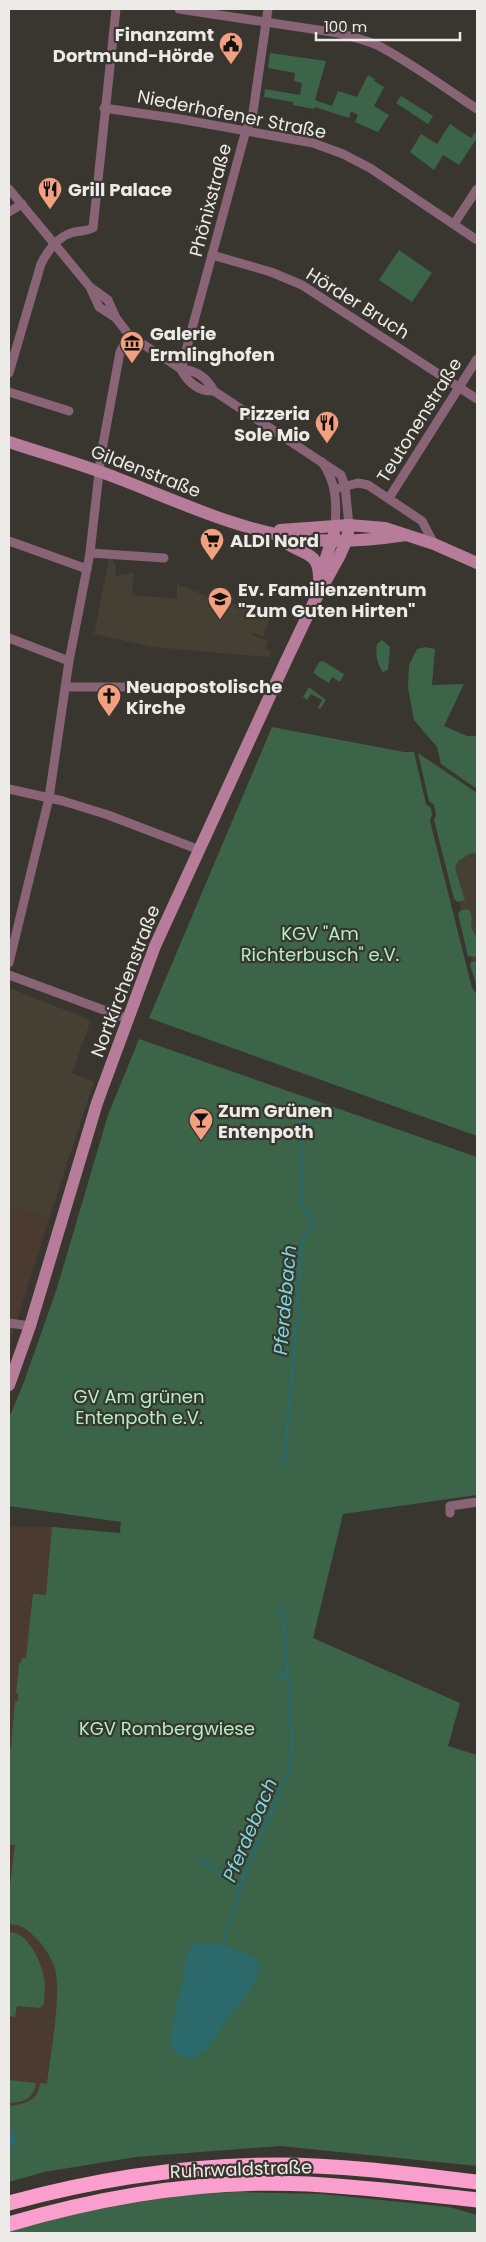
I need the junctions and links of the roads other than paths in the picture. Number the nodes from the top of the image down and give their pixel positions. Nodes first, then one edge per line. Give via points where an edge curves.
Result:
1 (116, 9) edge
2 (179, 9) edge
3 (268, 9) edge
4 (266, 21) junction
5 (104, 108) junction
6 (477, 109) edge
7 (246, 130) junction
8 (9, 189) edge
9 (477, 189) edge
10 (22, 204) junction
11 (9, 212) edge
12 (454, 224) junction
13 (477, 240) edge
14 (54, 243) junction
15 (212, 255) junction
16 (129, 335) junction
17 (477, 359) edge
18 (181, 369) junction
19 (9, 373) edge
20 (460, 387) junction
21 (9, 392) edge
22 (477, 399) edge
23 (69, 411) dead end
24 (9, 442) edge
25 (320, 460) junction
26 (98, 470) junction
27 (346, 486) junction
28 (335, 489) junction
29 (389, 498) junction
30 (349, 525) junction
31 (335, 526) junction
32 (271, 532) junction
33 (406, 535) junction
34 (347, 539) junction
35 (334, 540) junction
36 (9, 542) edge
37 (434, 544) junction
38 (90, 553) junction
39 (164, 558) dead end
40 (477, 563) edge
41 (87, 569) junction
42 (319, 579) junction
43 (313, 604) junction
44 (9, 638) edge
45 (69, 661) junction
46 (65, 687) junction
47 (134, 687) dead end
48 (9, 789) edge
49 (48, 798) junction
50 (198, 850) junction
51 (9, 963) edge
52 (9, 975) edge
53 (128, 1019) junction
54 (9, 1323) edge
55 (30, 1326) junction
56 (9, 1385) edge
57 (477, 1502) edge
58 (450, 1513) dead end
59 (477, 2182) edge
60 (477, 2200) edge
61 (9, 2203) edge
62 (9, 2224) edge

1 - 5 street
2 - 4 street
3 - 4 street, Phönixstraße
4 - 6 street via 338,33 378,46
4 - 7 street, Phönixstraße via 252,119
5 - 7 street, Niederhofener Straße
5 - 14 street via 93,228 83,233 75,232
7 - 12 street, Niederhofener Straße via 313,143 344,154
7 - 15 street, Phönixstraße
8 - 10 street
9 - 12 street
10 - 11 street
10 - 14 street
12 - 13 street, Niederhofener Straße
14 - 16 street via 90,287 108,300
14 - 19 street via 41,264
15 - 18 street, Phönixstraße
15 - 20 street, Hörder Bruch via 302,284
16 - 18 street
16 - 26 street via 120,352
17 - 20 street, Teutonenstraße
18 - 25 street via 199,389 214,391
20 - 22 street, Hörder Bruch
20 - 29 street, Teutonenstraße
21 - 23 street
24 - 26 main road, Gildenstraße
25 - 27 street via 342,475
25 - 28 street
26 - 32 main road, Gildenstraße via 198,510
26 - 38 street
27 - 28 street
27 - 29 street via 368,485
27 - 30 street
28 - 31 street
29 - 37 street via 422,521
30 - 31 main road, Gildenstraße
30 - 33 main road, Gildenstraße via 385,528
30 - 34 main road, Nortkirchenstraße
31 - 32 main road, Gildenstraße
31 - 35 main road, Nortkirchenstraße
32 - 35 main road, Gildenstraße via 304,539
32 - 42 main road, Gildenstraße via 314,558
33 - 34 main road, Gildenstraße
33 - 37 main road, Gildenstraße
34 - 35 main road, Gildenstraße
34 - 43 main road, Nortkirchenstraße
35 - 42 main road, Nortkirchenstraße
36 - 41 street
37 - 40 main road, Gildenstraße
38 - 39 street
38 - 41 street
41 - 45 street
42 - 43 main road, Nortkirchenstraße
43 - 50 main road, Nortkirchenstraße
44 - 45 street
45 - 46 street
46 - 47 street
46 - 49 street
48 - 49 street
49 - 50 street via 108,815
49 - 51 street
50 - 53 main road, Nortkirchenstraße via 155,946
52 - 53 street
53 - 55 main road, Nortkirchenstraße via 79,1162
54 - 55 street
55 - 56 main road, Nortkirchenstraße
57 - 58 street via 450,1506
59 - 61 highway, Ruhrwaldstraße via 313,2166 206,2168 119,2177
60 - 62 highway, Ruhrwaldstraße via 306,2184 224,2185 125,2196

